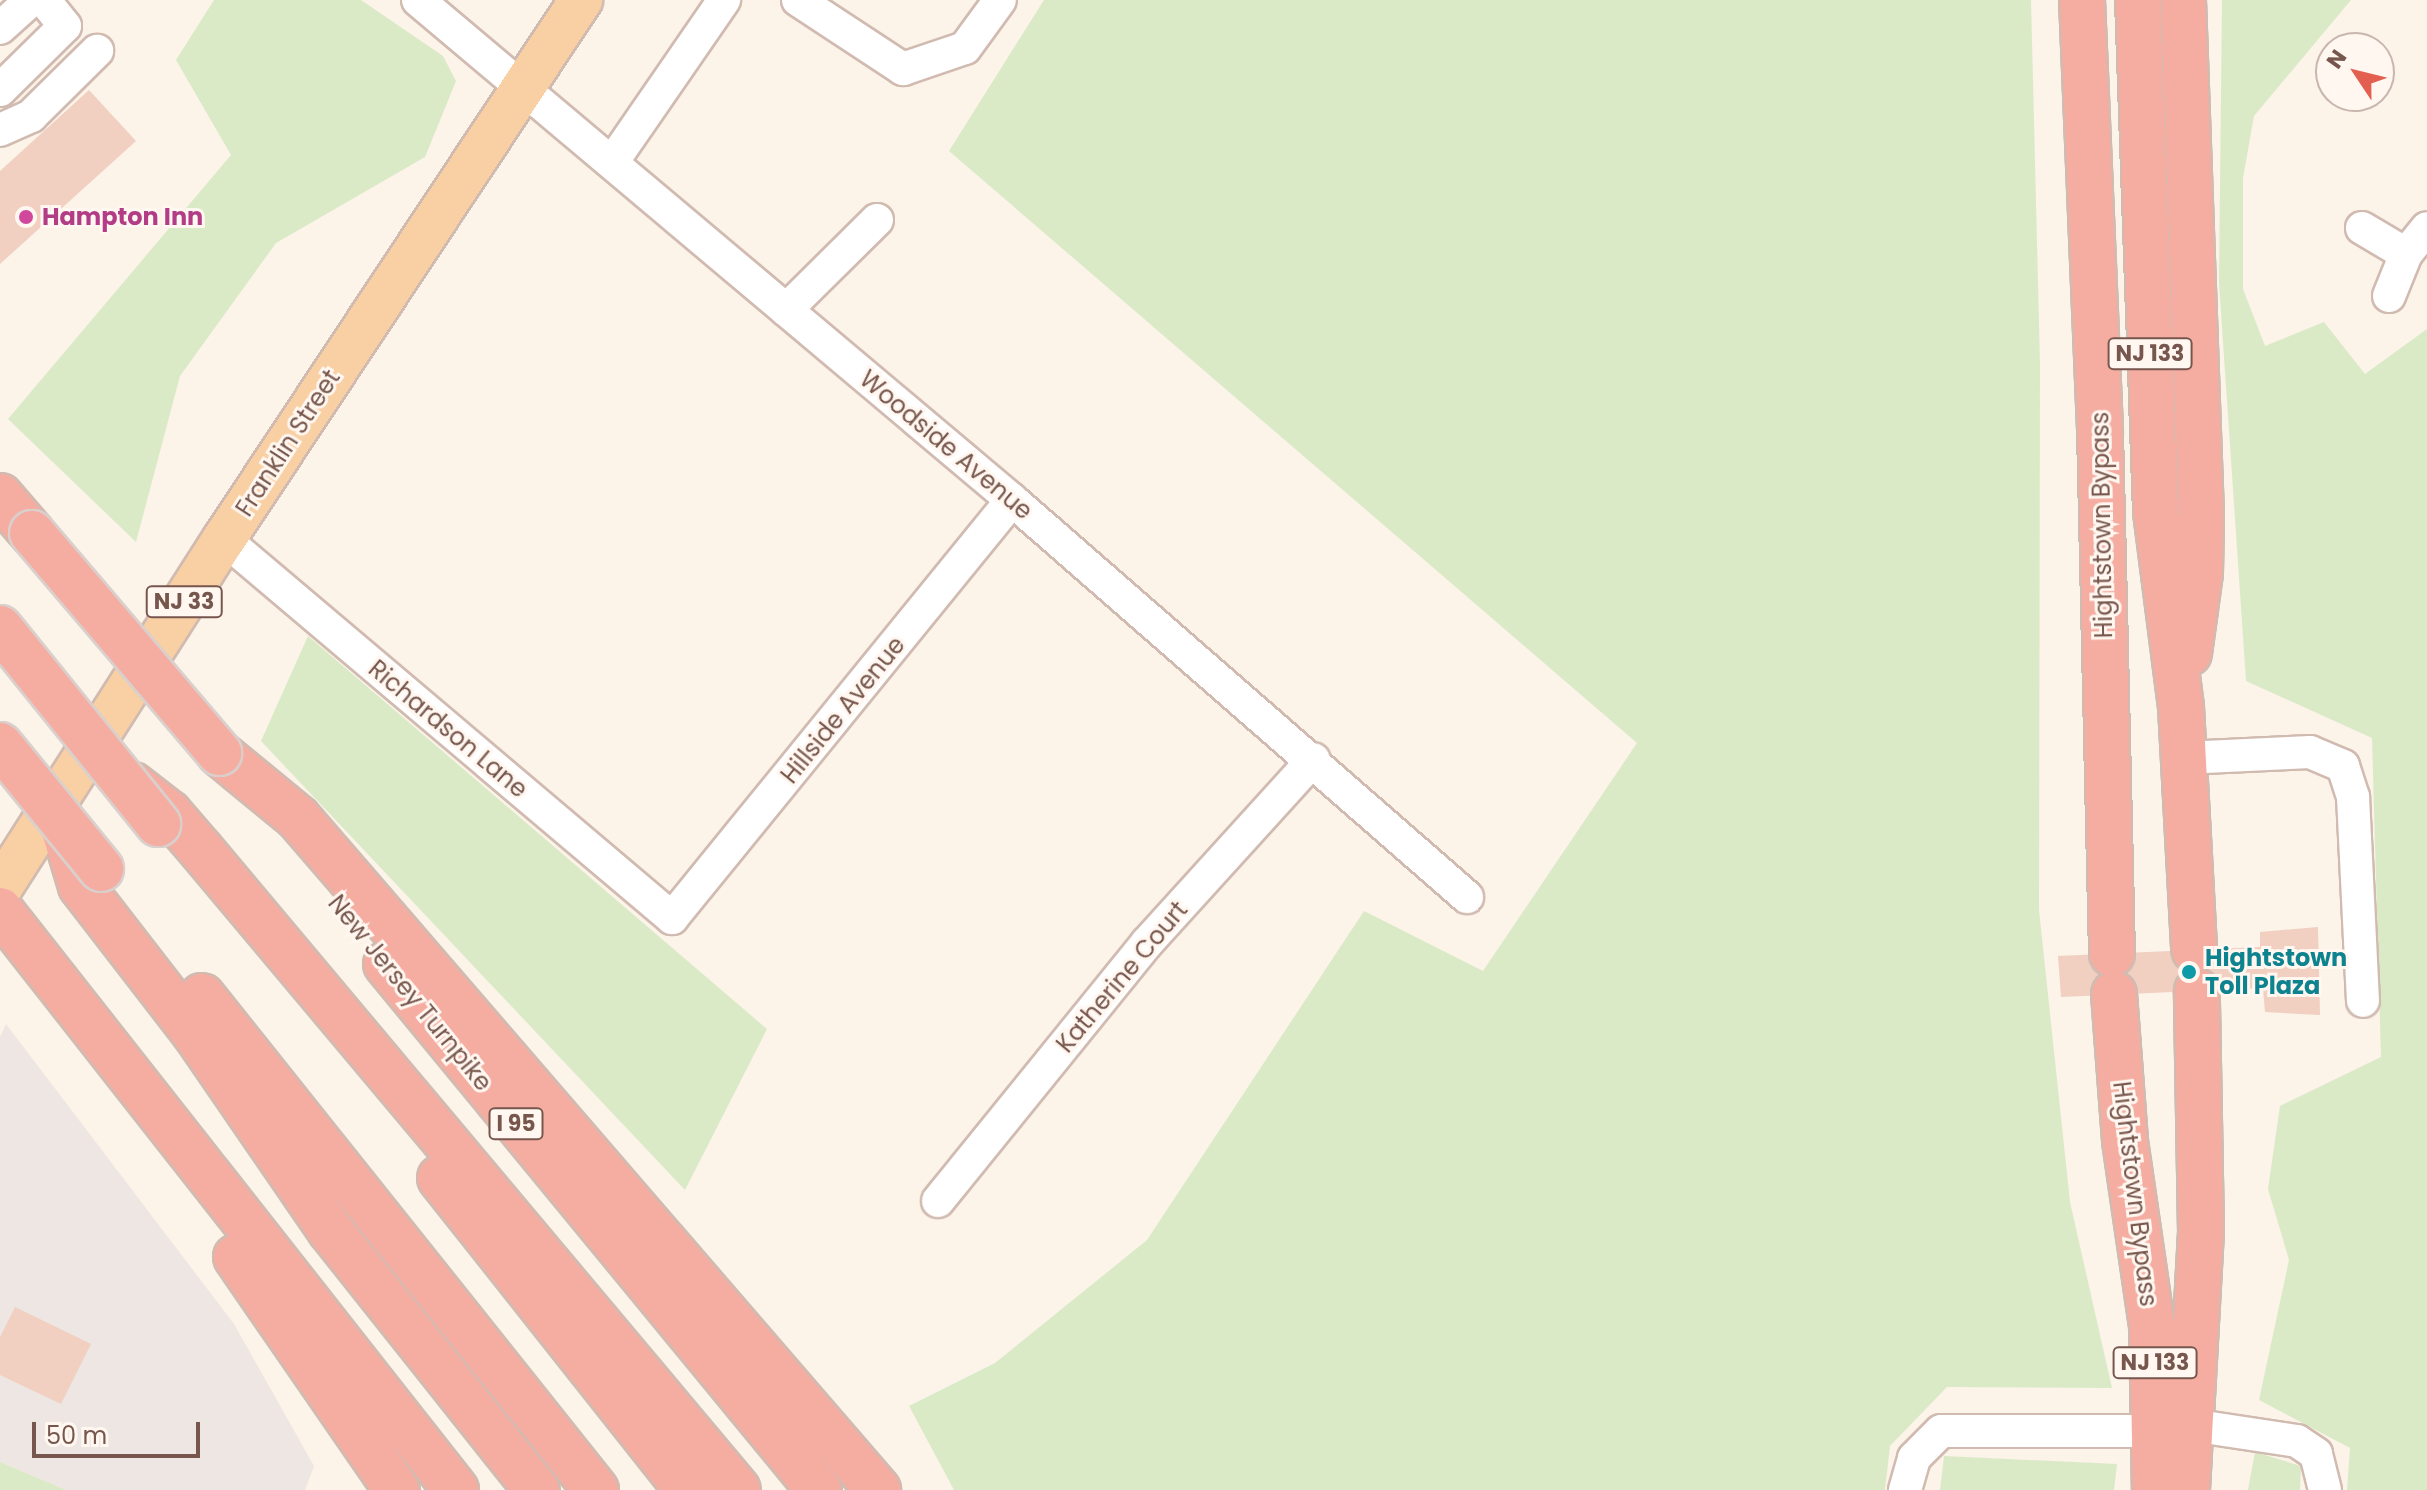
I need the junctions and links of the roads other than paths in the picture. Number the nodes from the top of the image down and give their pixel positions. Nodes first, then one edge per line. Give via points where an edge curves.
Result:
1 (31, 0) edge
2 (44, 0) edge
3 (418, 0) edge
4 (581, 0) edge
5 (724, 0) edge
6 (798, 0) edge
7 (1000, 0) edge
8 (2082, 0) edge
9 (2138, 0) edge
10 (2183, 0) edge
11 (65, 26) junction
12 (0, 28) edge
13 (524, 85) junction
14 (0, 90) edge
15 (0, 130) edge
16 (613, 161) junction
17 (877, 220) dead end
18 (2362, 228) dead end
19 (2427, 228) edge
20 (2406, 254) junction
21 (2389, 296) dead end
22 (786, 310) junction
23 (0, 496) edge
24 (1012, 500) junction
25 (224, 539) junction
26 (0, 628) edge
27 (2181, 707) junction
28 (0, 745) edge
29 (219, 753) junction
30 (2184, 758) junction
31 (1314, 759) junction
32 (163, 819) junction
33 (91, 878) junction
34 (0, 889) edge
35 (1467, 897) dead end
36 (0, 910) edge
37 (672, 918) joint
38 (2363, 1001) dead end
39 (99, 1038) junction
40 (938, 1201) dead end
41 (2201, 1232) junction
42 (2211, 1428) junction
43 (2158, 1431) junction
44 (397, 1490) edge
45 (456, 1490) edge
46 (537, 1490) edge
47 (596, 1490) edge
48 (687, 1490) edge
49 (738, 1490) edge
50 (819, 1490) edge
51 (878, 1490) edge
52 (1905, 1490) edge
53 (2155, 1490) edge
54 (2187, 1490) edge
55 (2208, 1490) edge
56 (2325, 1490) edge

1 - 12 street
2 - 11 street
3 - 13 street, Woodside Avenue
4 - 13 main road, Franklin Street / NJ 33
5 - 16 street
6 - 7 street via 903,69 965,48
8 - 43 highway, Hightstown Bypass / NJ 133 via 2100,430 2113,974 2125,1141 2152,1325
9 - 27 highway, NJ 133 via 2156,512
10 - 27 highway via 2201,516 2200,573
11 - 14 street
11 - 15 street via 109,61 31,116
13 - 16 street, Woodside Avenue
13 - 25 main road, Franklin Street / NJ 33
16 - 22 street, Woodside Avenue
17 - 22 street
18 - 20 street
19 - 20 street
20 - 21 street
22 - 24 street, Woodside Avenue
23 - 29 highway, New Jersey Turnpike / I 95, bridge
24 - 31 street, Woodside Avenue
24 - 37 street, Hillside Avenue
25 - 34 main road, Franklin Street / NJ 33
25 - 37 street, Richardson Lane
26 - 32 highway, bridge
27 - 30 highway, NJ 133
28 - 33 highway, bridge via 60,818
29 - 50 highway, New Jersey Turnpike / I 95 via 453,1048
29 - 51 highway via 298,818
30 - 38 street via 2310,752 2343,766 2353,797
30 - 41 highway, NJ 133 via 2196,970
31 - 35 street, Woodside Avenue
31 - 40 street, Katherine Court via 1147,943
32 - 48 highway
32 - 49 highway
33 - 46 highway via 348,1255
33 - 47 highway
36 - 39 highway
39 - 44 highway via 182,1183
39 - 45 highway
41 - 42 highway
41 - 54 highway
42 - 55 highway
42 - 56 street via 2297,1441 2316,1454
43 - 52 street via 1941,1431 1914,1458
43 - 53 highway, Hightstown Bypass / NJ 133

